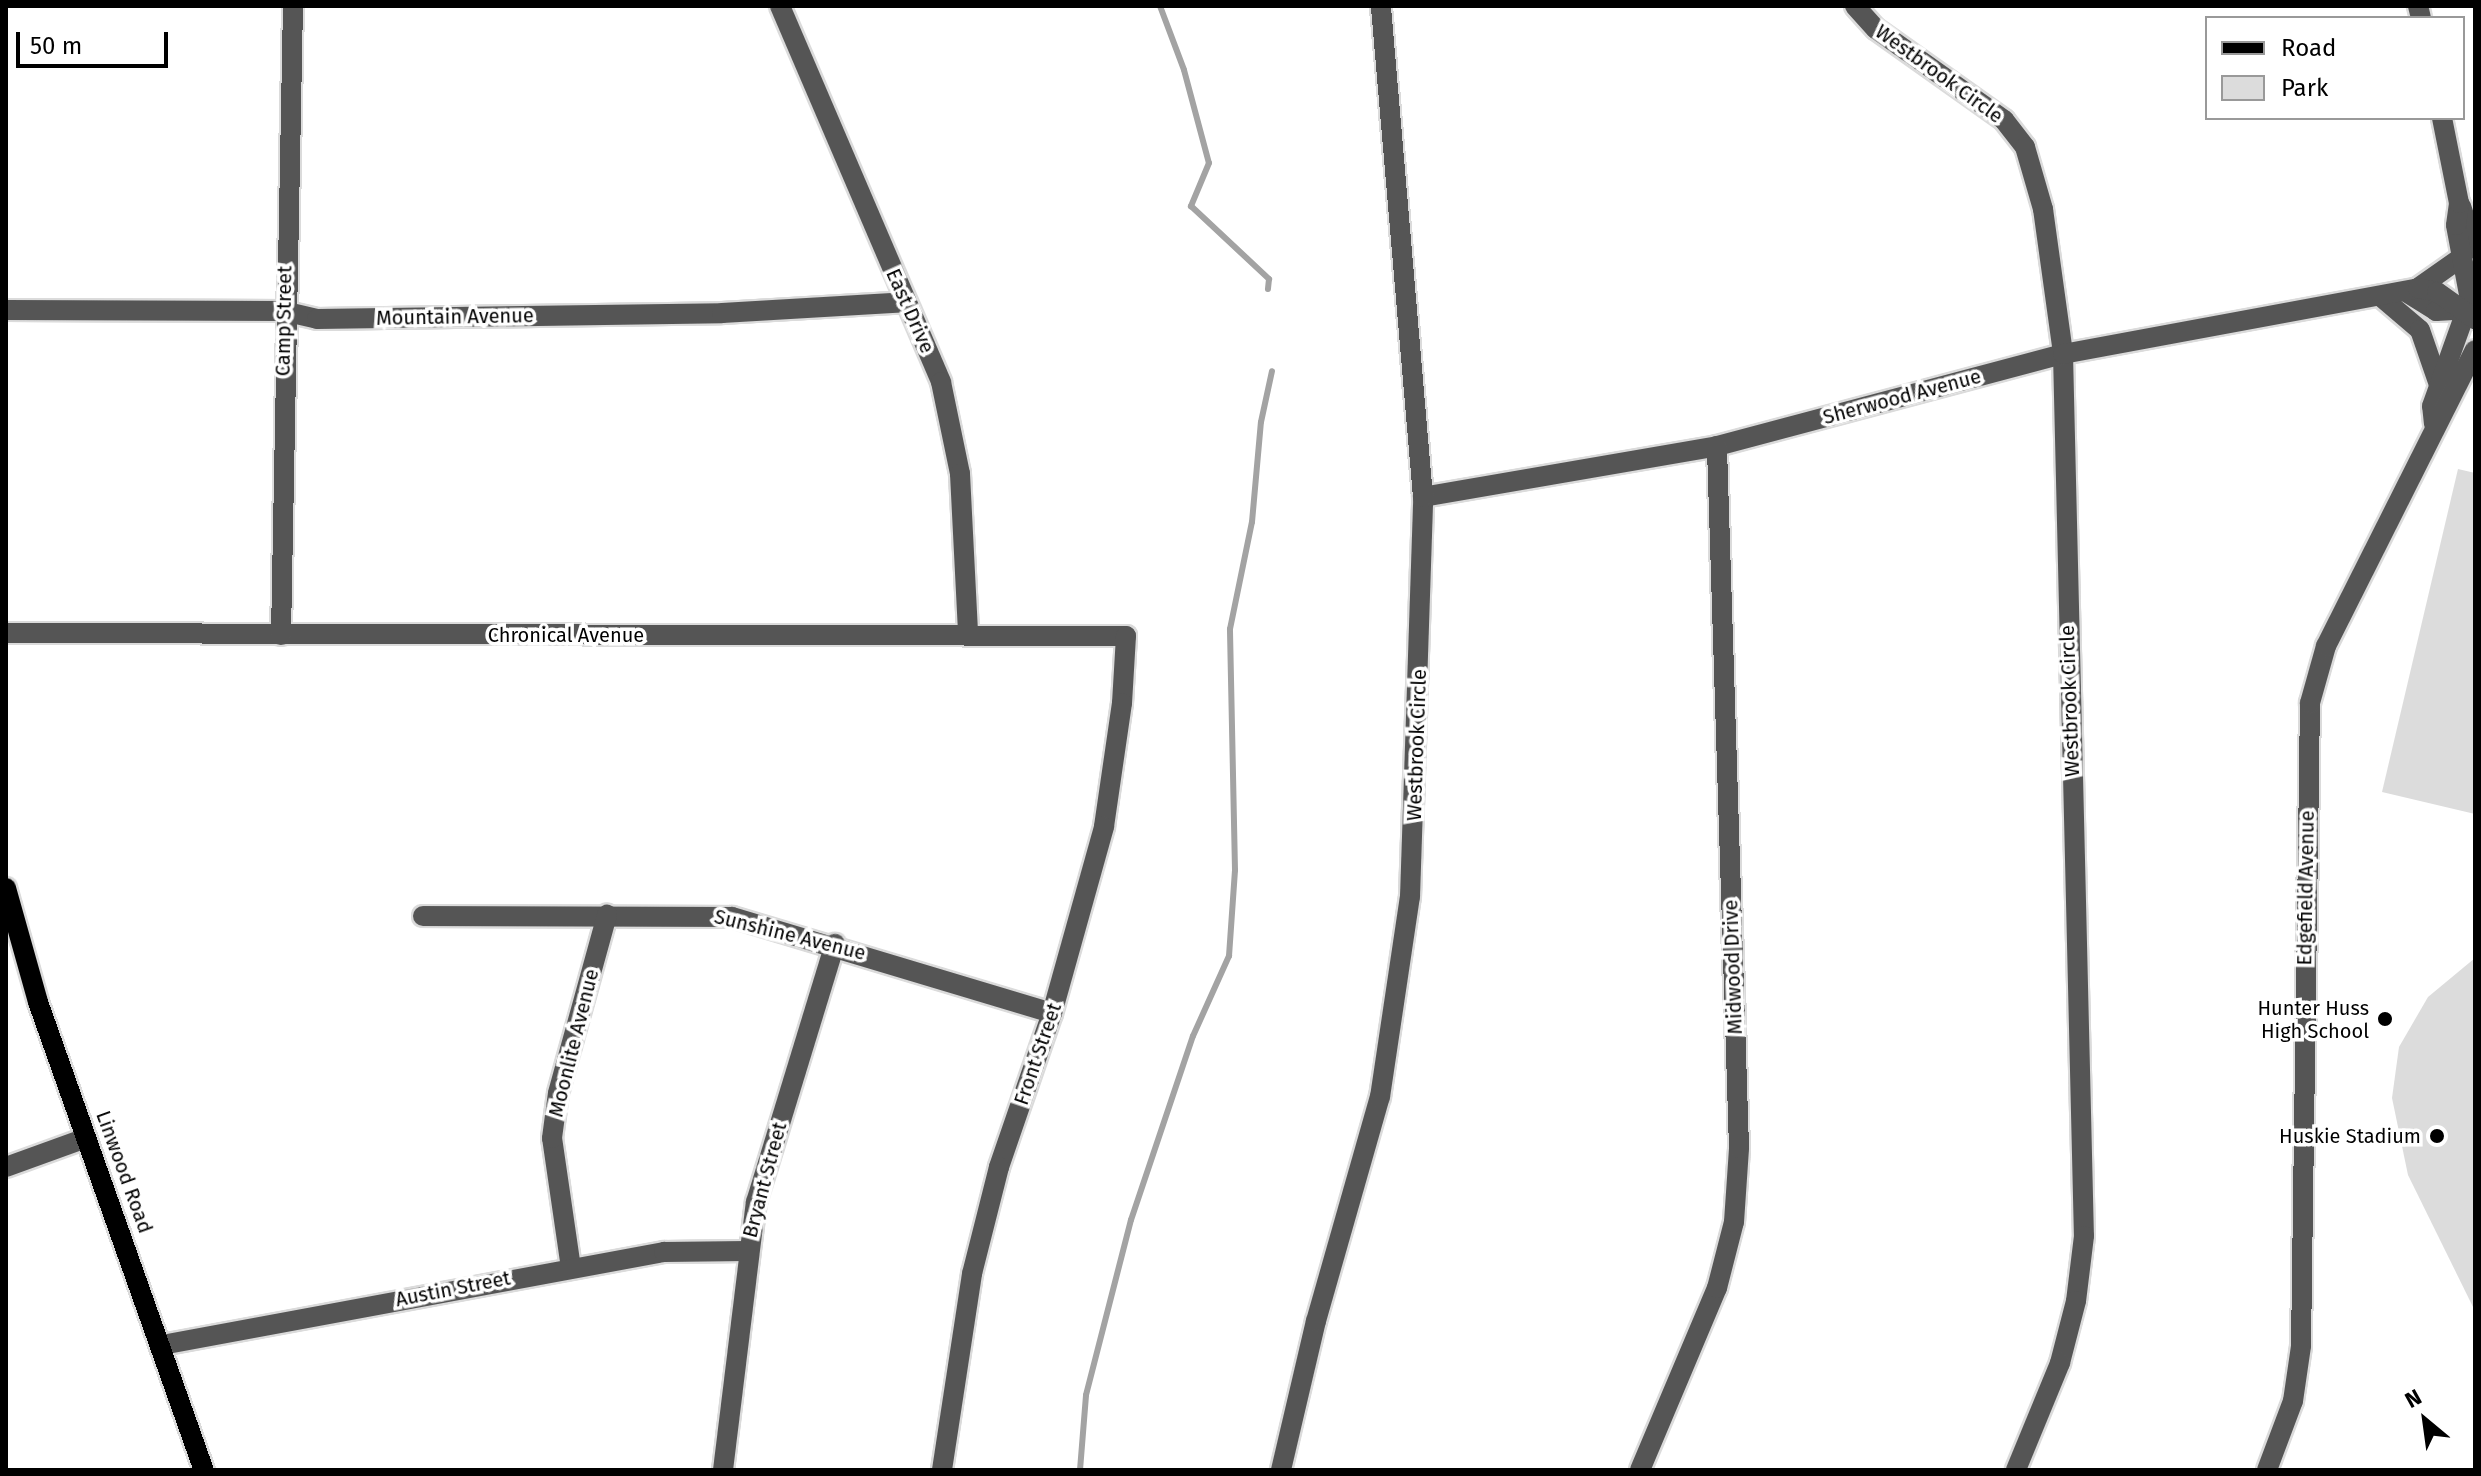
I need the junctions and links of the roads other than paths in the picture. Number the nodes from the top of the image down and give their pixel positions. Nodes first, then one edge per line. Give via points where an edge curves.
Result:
1 (293, 6) edge
2 (780, 6) edge
3 (1381, 6) edge
4 (1855, 6) edge
5 (2442, 120) edge
6 (2468, 253) edge
7 (2412, 290) junction
8 (2380, 296) junction
9 (905, 302) junction
10 (6, 310) edge
11 (283, 311) junction
12 (2466, 315) edge
13 (2475, 350) edge
14 (2063, 354) junction
15 (2470, 370) edge
16 (2439, 389) junction
17 (2434, 424) junction
18 (1717, 446) junction
19 (1423, 497) junction
20 (6, 633) edge
21 (968, 634) junction
22 (281, 635) junction
23 (1126, 636) joint
24 (6, 888) edge
25 (607, 915) junction
26 (423, 916) dead end
27 (835, 944) junction
28 (1052, 1013) junction
29 (86, 1138) junction
30 (6, 1167) edge
31 (747, 1251) junction
32 (571, 1268) junction
33 (162, 1345) junction
34 (204, 1470) edge
35 (723, 1470) edge
36 (942, 1470) edge
37 (1281, 1470) edge
38 (1640, 1470) edge
39 (2016, 1470) edge
40 (2267, 1470) edge

1 - 11 street, Camp Street
2 - 9 street, East Drive
3 - 19 street, Westbrook Circle
4 - 14 street, Westbrook Circle via 1876,29 2004,120 2025,147 2043,209
5 - 6 street, Edgefield Avenue via 2459,203 2456,225
6 - 7 street via 2447,273
6 - 12 street, Edgefield Avenue
7 - 8 street, Sherwood Avenue
7 - 12 street via 2436,311
8 - 14 street, Sherwood Avenue
8 - 16 street, Edgefield Avenue via 2420,330
9 - 11 street, Mountain Avenue via 722,313 333,319
9 - 21 street, East Drive via 941,382 960,474
10 - 11 street, Mountain Avenue
11 - 22 street, Camp Street
12 - 16 street, Edgefield Avenue
13 - 15 street, Edgefield Avenue
14 - 18 street, Sherwood Avenue
14 - 39 street, Westbrook Circle via 2084,1236 2076,1301 2060,1363
15 - 17 street, Edgefield Avenue via 2448,413
16 - 17 street, Edgefield Avenue via 2432,406
17 - 40 street, Edgefield Avenue via 2326,646 2310,703 2301,1346 2293,1401
18 - 19 street, Sherwood Avenue
18 - 38 street, Midwood Drive via 1739,1148 1734,1222 1717,1288
19 - 37 street, Westbrook Circle via 1419,716 1404,959 1380,1097 1316,1321
20 - 22 street, Chronical Avenue
21 - 22 street, Chronical Avenue
21 - 23 street, Chronical Avenue
23 - 28 street, Front Street via 1104,827
24 - 29 main road, Linwood Road
25 - 26 street, Sunshine Avenue
25 - 27 street, Sunshine Avenue via 732,917
25 - 32 street, Moonlite Avenue via 558,1093 552,1138
27 - 28 street, Sunshine Avenue
27 - 31 street, Bryant Street via 756,1202
28 - 36 street, Front Street via 999,1167 972,1274
29 - 30 street
29 - 33 main road, Linwood Road
31 - 32 street, Austin Street via 664,1252
31 - 35 street, Bryant Street
32 - 33 street, Austin Street
33 - 34 main road, Linwood Road

